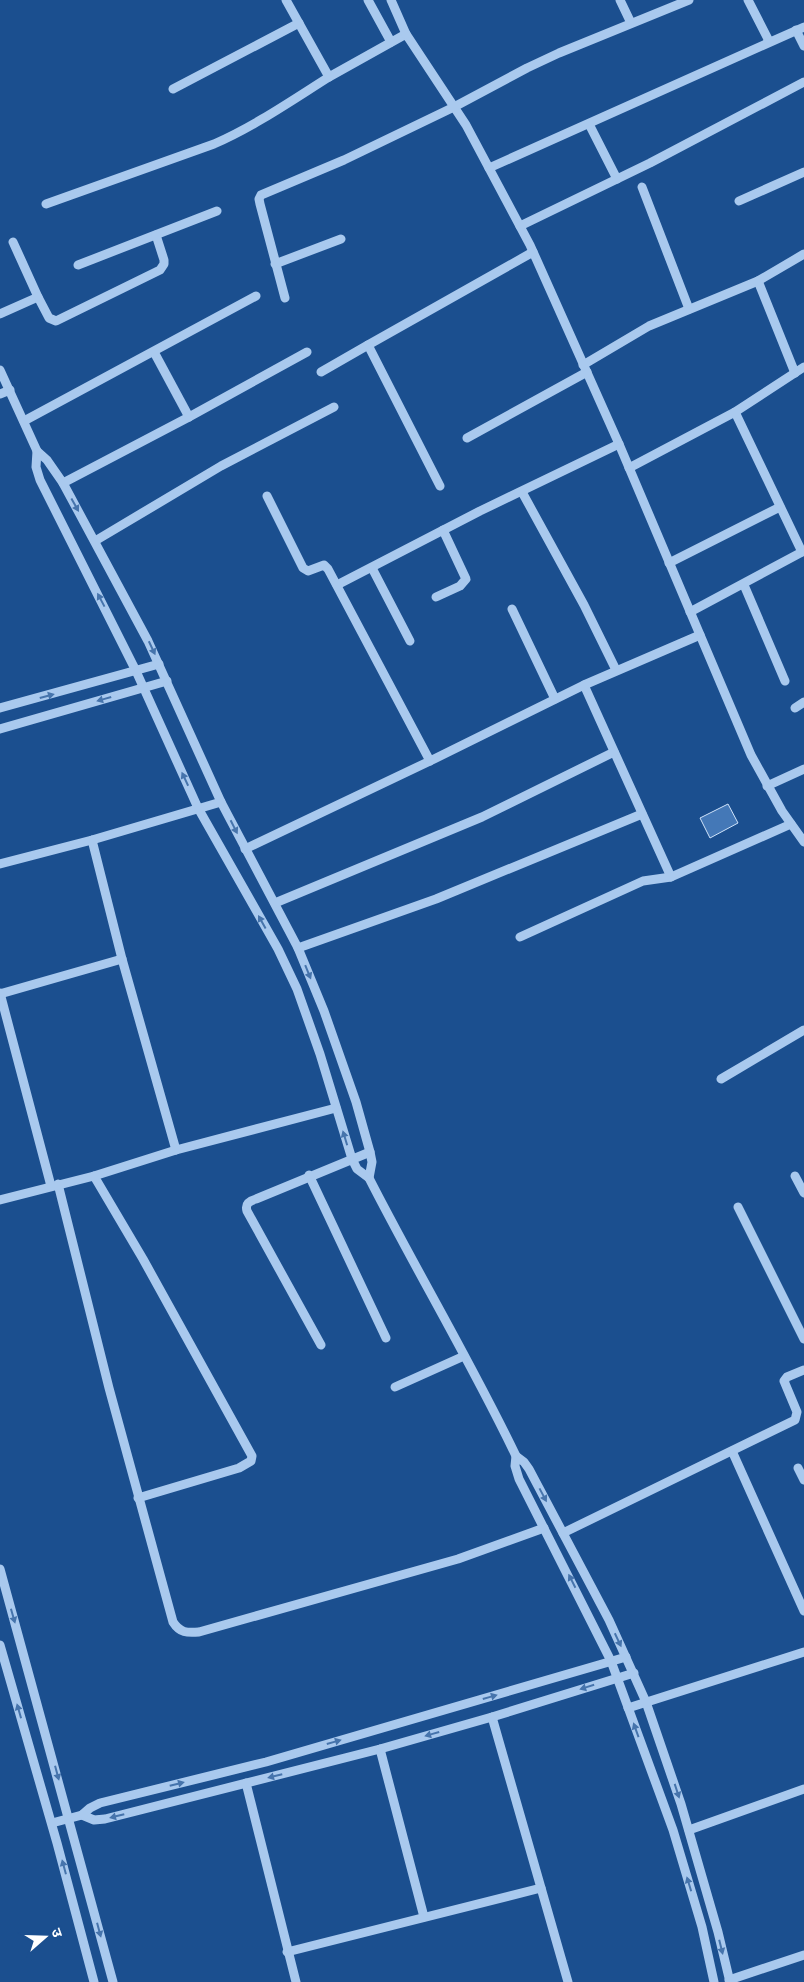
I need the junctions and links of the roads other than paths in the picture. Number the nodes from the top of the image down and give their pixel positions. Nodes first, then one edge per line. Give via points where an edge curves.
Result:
1 (286, 0) edge
2 (368, 0) edge
3 (391, 0) edge
4 (620, 0) edge
5 (689, 0) edge
6 (748, 0) edge
7 (299, 23) junction
8 (631, 23) junction
9 (800, 28) edge
10 (406, 34) junction
11 (769, 41) junction
12 (391, 42) junction
13 (804, 46) edge
14 (329, 76) junction
15 (804, 82) edge
16 (173, 89) dead end
17 (454, 107) junction
18 (589, 124) junction
19 (489, 168) junction
20 (804, 172) edge
21 (616, 178) junction
22 (642, 187) dead end
23 (739, 201) dead end
24 (46, 204) dead end
25 (217, 212) dead end
26 (520, 226) junction
27 (156, 235) junction
28 (341, 239) dead end
29 (13, 242) dead end
30 (533, 252) junction
31 (804, 254) edge
32 (275, 264) junction
33 (78, 265) dead end
34 (758, 281) junction
35 (256, 296) dead end
36 (38, 297) junction
37 (285, 298) dead end
38 (689, 309) junction
39 (0, 314) edge
40 (368, 346) junction
41 (154, 352) junction
42 (307, 352) dead end
43 (585, 368) junction
44 (804, 368) edge
45 (0, 370) edge
46 (321, 372) dead end
47 (795, 373) junction
48 (10, 390) junction
49 (0, 394) edge
50 (334, 407) dead end
51 (735, 412) junction
52 (188, 417) junction
53 (24, 422) junction
54 (467, 438) dead end
55 (619, 444) junction
56 (37, 451) junction
57 (629, 468) junction
58 (63, 483) junction
59 (440, 486) dead end
60 (522, 492) junction
61 (267, 496) dead end
62 (780, 507) junction
63 (443, 530) junction
64 (95, 541) junction
65 (803, 551) edge
66 (669, 563) junction
67 (372, 568) junction
68 (337, 585) junction
69 (744, 585) junction
70 (436, 597) dead end
71 (512, 609) dead end
72 (690, 612) junction
73 (700, 635) junction
74 (410, 641) dead end
75 (159, 664) junction
76 (616, 670) junction
77 (136, 671) junction
78 (167, 681) junction
79 (785, 681) dead end
80 (584, 685) junction
81 (144, 688) junction
82 (555, 699) junction
83 (804, 702) edge
84 (0, 708) edge
85 (795, 708) dead end
86 (0, 729) edge
87 (614, 752) junction
88 (430, 761) junction
89 (804, 769) edge
90 (767, 786) junction
91 (221, 802) junction
92 (198, 808) junction
93 (642, 814) junction
94 (791, 824) junction
95 (92, 840) junction
96 (804, 842) edge
97 (246, 849) junction
98 (0, 864) edge
99 (671, 877) junction
100 (275, 904) junction
101 (520, 937) dead end
102 (298, 948) junction
103 (122, 958) junction
104 (0, 994) edge
105 (324, 1011) junction
106 (308, 1017) junction
107 (804, 1030) edge
108 (337, 1049) junction
109 (320, 1054) junction
110 (721, 1079) dead end
111 (336, 1108) junction
112 (176, 1150) junction
113 (370, 1152) junction
114 (352, 1159) junction
115 (309, 1175) junction
116 (94, 1176) junction
117 (795, 1176) dead end
118 (369, 1178) junction
119 (54, 1185) junction
120 (804, 1193) edge
121 (0, 1200) edge
122 (738, 1208) dead end
123 (386, 1338) dead end
124 (804, 1339) edge
125 (321, 1345) dead end
126 (464, 1356) junction
127 (804, 1370) edge
128 (395, 1387) dead end
129 (732, 1451) junction
130 (516, 1456) junction
131 (798, 1468) dead end
132 (804, 1480) edge
133 (138, 1498) junction
134 (544, 1528) junction
135 (563, 1533) junction
136 (0, 1569) edge
137 (804, 1611) edge
138 (0, 1645) edge
139 (804, 1652) edge
140 (626, 1657) junction
141 (611, 1661) junction
142 (634, 1673) junction
143 (617, 1678) junction
144 (646, 1702) junction
145 (628, 1708) junction
146 (492, 1717) junction
147 (380, 1749) junction
148 (246, 1783) junction
149 (804, 1789) edge
150 (82, 1815) junction
151 (69, 1819) junction
152 (52, 1823) junction
153 (689, 1830) junction
154 (541, 1888) junction
155 (424, 1917) junction
156 (287, 1952) junction
157 (804, 1955) edge
158 (730, 1981) edge
159 (94, 1982) edge
160 (113, 1982) edge
161 (296, 1982) edge
162 (568, 1982) edge
163 (714, 1982) edge

1 - 7 street
2 - 12 street
3 - 10 street
4 - 8 street
5 - 8 street
6 - 11 street
7 - 14 street
7 - 16 street
8 - 17 street via 527,68
9 - 11 street
9 - 13 street
10 - 12 street
10 - 17 street
11 - 18 street
12 - 14 street
14 - 24 street via 237,134
15 - 21 street
17 - 19 street
17 - 32 street via 344,160 261,195 260,204
18 - 19 street
18 - 21 street
19 - 26 street
20 - 23 street
21 - 26 street
22 - 38 street
25 - 27 street
26 - 30 street
27 - 33 street
27 - 36 street via 164,260 160,270 56,322 49,318
28 - 32 street
29 - 36 street
30 - 40 street
30 - 43 street
31 - 34 street
32 - 37 street
34 - 38 street
34 - 47 street
35 - 41 street
36 - 39 street
38 - 43 street via 649,326
40 - 46 street
40 - 59 street
41 - 52 street
41 - 53 street
42 - 52 street
43 - 54 street
43 - 55 street
44 - 47 street
45 - 48 street
47 - 51 street
48 - 49 street
48 - 53 street
50 - 64 street via 220,466
51 - 57 street
51 - 62 street
52 - 58 street
53 - 56 street
55 - 57 street
55 - 60 street
56 - 58 street
77 -> 56 street via 40,480 36,467
57 - 66 street
58 -> 64 street
60 - 63 street
60 - 76 street
61 - 68 street via 303,568 308,571 324,565
62 - 65 street
62 - 66 street
63 - 67 street
63 - 70 street via 466,580
64 -> 75 street
65 - 69 street
66 - 72 street
67 - 68 street
67 - 74 street
68 - 88 street
69 - 72 street
69 - 79 street
71 - 82 street
72 - 73 street
73 - 76 street
73 - 90 street
75 - 77 street
75 - 78 street
76 - 80 street
77 - 81 street
84 -> 77 street
78 - 81 street
78 - 91 street
80 - 82 street
80 - 87 street
81 -> 86 street
92 -> 81 street
82 - 88 street
83 - 85 street
87 - 93 street
87 - 100 street via 482,817
88 - 97 street
89 - 90 street
90 - 94 street
91 - 92 street
91 -> 97 street
92 - 95 street
106 -> 92 street via 278,949
93 - 99 street
93 - 102 street via 436,900
94 - 96 street
94 - 99 street
95 - 98 street
95 - 103 street
97 - 100 street
99 - 101 street via 644,882
100 - 102 street
102 -> 105 street
103 - 104 street
103 - 112 street
104 - 119 street
105 - 106 street
105 - 108 street
106 - 109 street
107 - 110 street
108 - 109 street
108 - 113 street
109 - 111 street
111 - 112 street
114 -> 111 street
112 - 116 street
113 - 114 street
113 - 118 street
114 - 115 street
114 - 118 street via 357,1169
115 - 123 street
115 - 125 street via 251,1201 246,1207
116 - 119 street
116 - 133 street via 252,1456 240,1468
117 - 120 street
118 - 126 street
119 - 121 street
119 - 133 street
122 - 124 street
126 - 128 street
126 - 130 street
127 - 129 street via 784,1381 797,1412 795,1420
129 - 135 street
129 - 137 street
130 - 134 street via 517,1472
130 -> 135 street via 527,1466
131 - 132 street
133 - 134 street via 174,1622 184,1632 199,1632 422,1570
141 -> 134 street
135 -> 140 street
136 -> 151 street
152 -> 138 street
139 - 144 street
140 - 141 street
140 - 142 street
141 - 143 street
150 -> 141 street via 100,1803 266,1762
142 - 143 street
142 - 144 street
143 - 145 street
143 -> 146 street
144 - 145 street
144 -> 153 street
163 -> 145 street via 702,1927 673,1830
146 -> 147 street
146 - 154 street
147 -> 148 street
147 - 155 street
148 -> 150 street via 105,1819 94,1820
148 - 156 street
149 - 153 street
150 - 151 street
151 - 152 street
151 -> 160 street
159 -> 152 street
153 -> 158 street
154 - 155 street
154 - 162 street
155 - 156 street
156 - 161 street
157 - 158 street

